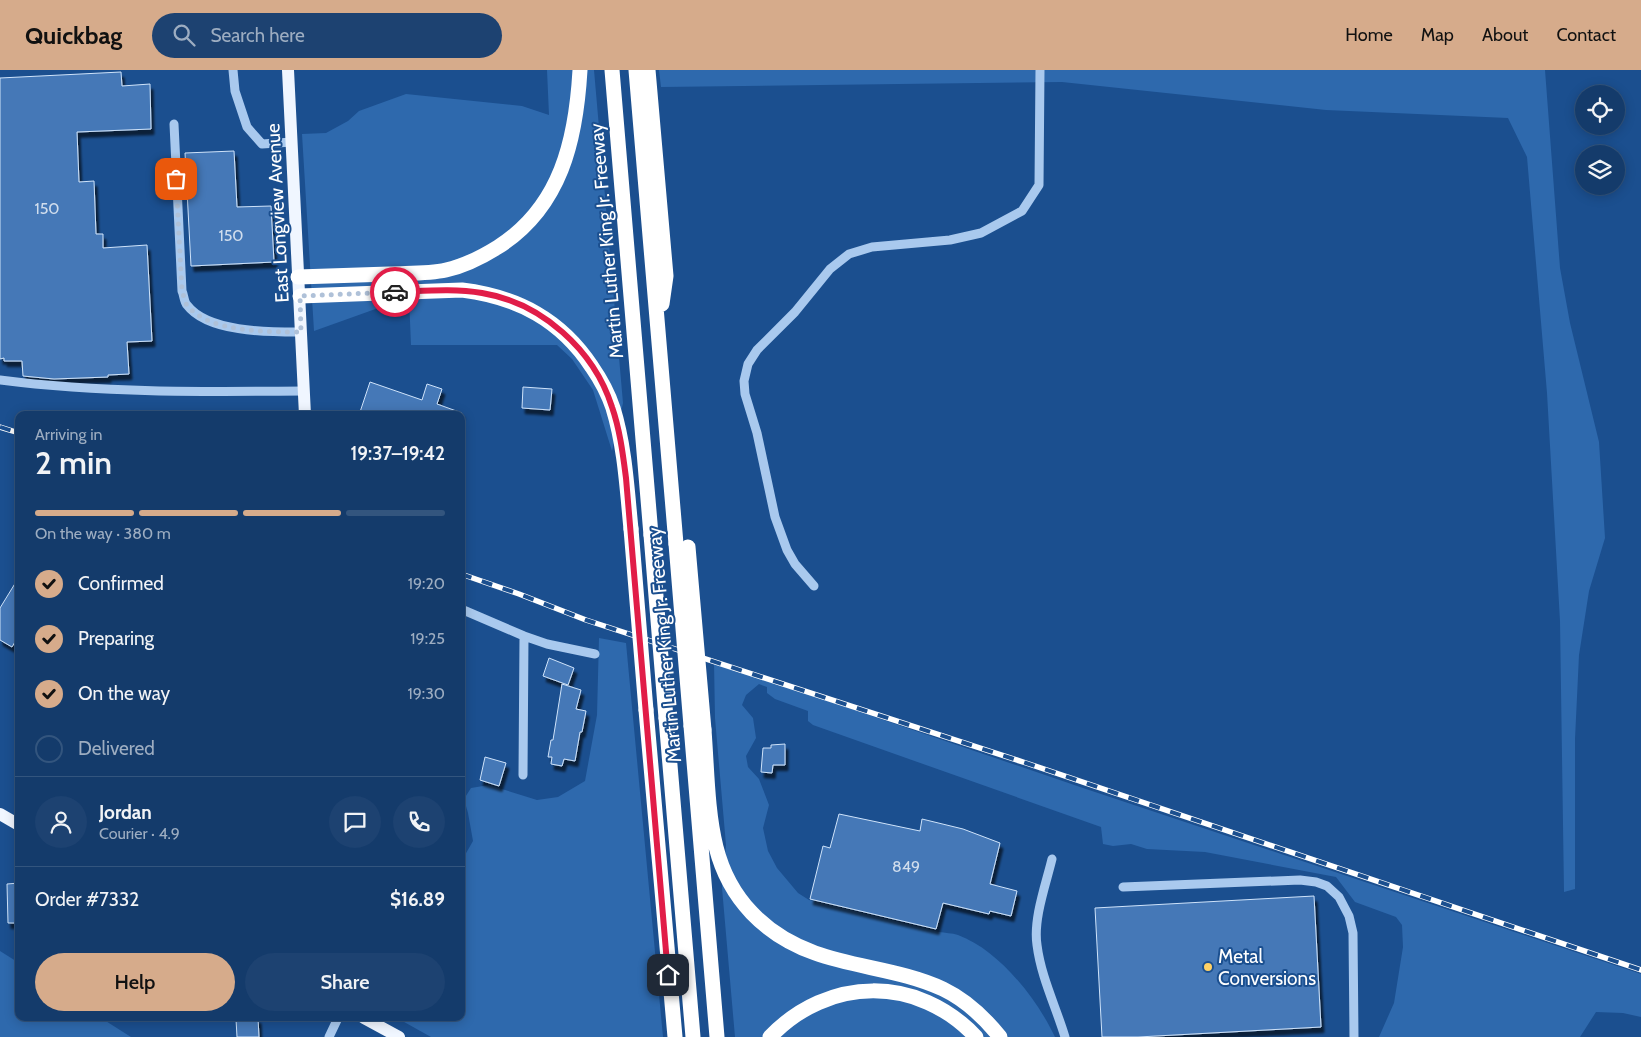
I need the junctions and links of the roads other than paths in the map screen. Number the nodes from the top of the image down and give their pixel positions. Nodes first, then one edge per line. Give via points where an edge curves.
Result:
1 (233, 70) edge
2 (288, 70) edge
3 (580, 70) edge
4 (612, 70) edge
5 (636, 70) edge
6 (648, 70) edge
7 (1040, 70) edge
8 (174, 124) dead end
9 (292, 142) junction
10 (298, 277) junction
11 (300, 296) junction
12 (658, 330) junction
13 (301, 332) junction
14 (0, 380) edge
15 (304, 391) junction
16 (306, 411) edge
17 (814, 586) dead end
18 (465, 611) edge
19 (524, 636) junction
20 (595, 654) dead end
21 (698, 728) junction
22 (523, 775) dead end
23 (0, 814) edge
24 (15, 823) edge
25 (1052, 859) dead end
26 (1123, 887) dead end
27 (337, 1021) edge
28 (370, 1021) edge
29 (329, 1037) edge
30 (399, 1037) edge
31 (675, 1037) edge
32 (693, 1037) edge
33 (717, 1037) edge
34 (770, 1037) edge
35 (976, 1037) edge
36 (1000, 1037) edge
37 (1065, 1037) edge
38 (1354, 1037) edge

1 - 9 street via 235,91 247,127 262,144
2 - 9 main road, East Longview Avenue
3 - 10 highway via 572,135 565,162 540,209 507,241 486,254 445,270
4 - 32 highway, Martin Luther King Jr. Freeway, bridge
5 - 12 highway, Martin Luther King Jr. Freeway
6 - 12 highway via 666,276
7 - 17 street via 1040,185 1022,211 981,233 950,240 872,247 849,254 830,269 748,364 744,381 746,394 775,518 795,564
8 - 13 street via 182,291 186,305 199,316 232,328
9 - 10 main road, East Longview Avenue
10 - 11 main road, East Longview Avenue
11 - 13 main road, East Longview Avenue
11 - 31 highway, bridge via 462,290 503,298 538,314 566,335 582,352 606,392 613,408 622,454 631,529
12 - 21 highway, Martin Luther King Jr. Freeway, bridge via 671,488 682,546
13 - 15 main road, East Longview Avenue
14 - 15 street via 51,387 184,392
15 - 16 main road, East Longview Avenue
18 - 19 street
19 - 20 street
19 - 22 street
21 - 33 highway, Martin Luther King Jr. Freeway
21 - 36 highway via 712,827 721,865 735,893 755,918 772,932 815,953 910,976 944,989 974,1008
23 - 24 main road
25 - 37 street via 1041,905 1037,944
26 - 38 street via 1300,880 1326,886 1339,897 1353,933
27 - 29 street
28 - 30 main road
34 - 35 highway via 811,1005 827,998 862,991 917,998 947,1012

